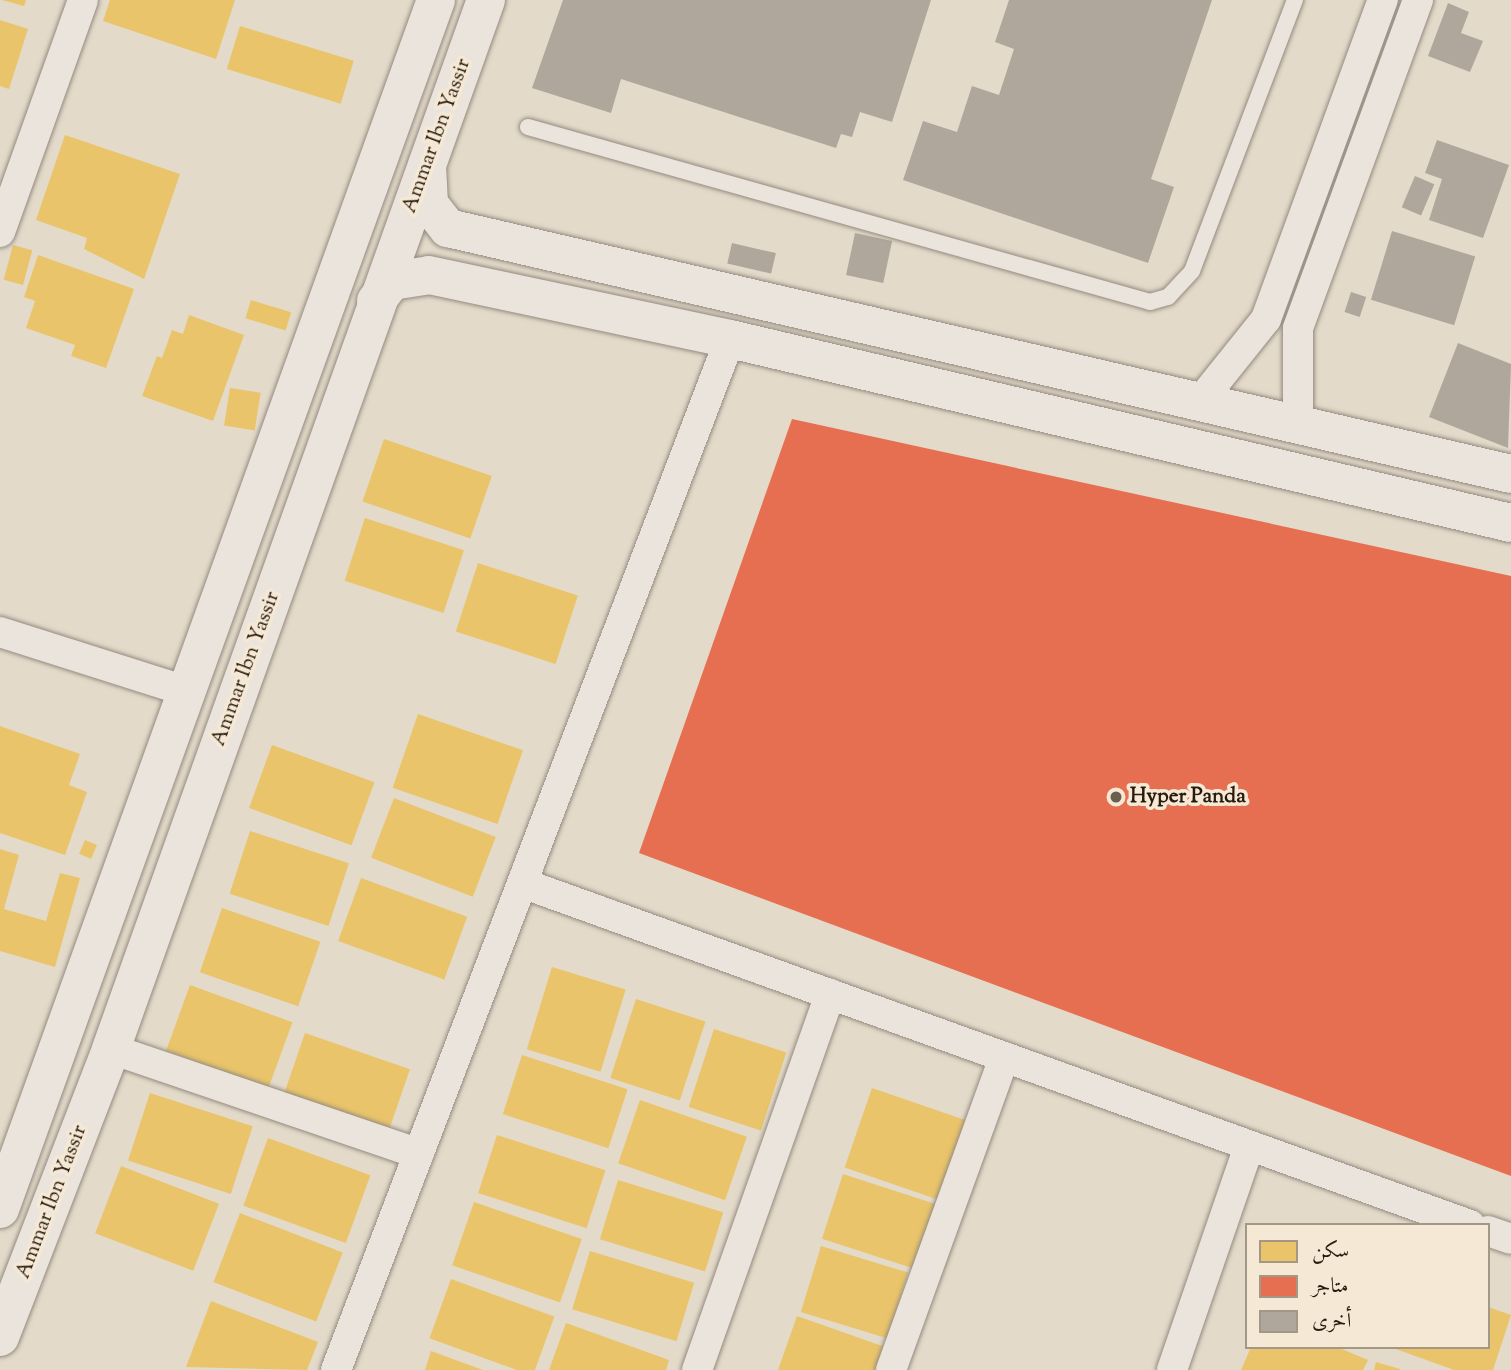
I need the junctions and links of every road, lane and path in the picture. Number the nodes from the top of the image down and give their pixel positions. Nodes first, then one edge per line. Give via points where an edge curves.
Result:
1 (83, 0) edge
2 (436, 0) edge
3 (1295, 0) edge
4 (1383, 0) edge
5 (1418, 0) edge
6 (480, 11) edge
7 (528, 127) dead end
8 (428, 163) junction
9 (0, 232) edge
10 (376, 301) junction
11 (730, 339) junction
12 (1202, 399) junction
13 (1298, 422) junction
14 (1511, 474) edge
15 (1511, 523) edge
16 (0, 632) edge
17 (183, 690) junction
18 (522, 883) junction
19 (830, 995) junction
20 (111, 1049) junction
21 (1004, 1057) junction
22 (1250, 1146) junction
23 (419, 1154) junction
24 (0, 1209) edge
25 (1464, 1223) edge
26 (1490, 1232) edge
27 (1511, 1239) edge
28 (0, 1337) edge
29 (336, 1370) edge
30 (697, 1370) edge
31 (891, 1370) edge
32 (1171, 1370) edge

1 - 9 street
2 - 17 street
3 - 7 lane via 1192,271 1168,298 1150,302
4 - 12 street via 1266,319
5 - 13 street via 1298,328
6 - 8 street, Ammar Ibn Yassir
8 - 10 street, Ammar Ibn Yassir
8 - 12 street via 429,204 448,228
10 - 11 street via 392,281 429,275
10 - 20 street, Ammar Ibn Yassir
11 - 15 street
11 - 18 street
12 - 13 street
13 - 14 street
16 - 17 street
17 - 24 street
18 - 19 street
18 - 23 street
19 - 21 street
19 - 30 street
20 - 23 street
20 - 28 street, Ammar Ibn Yassir
21 - 22 street
21 - 31 street
22 - 25 street
22 - 32 street
23 - 29 street
26 - 27 street

